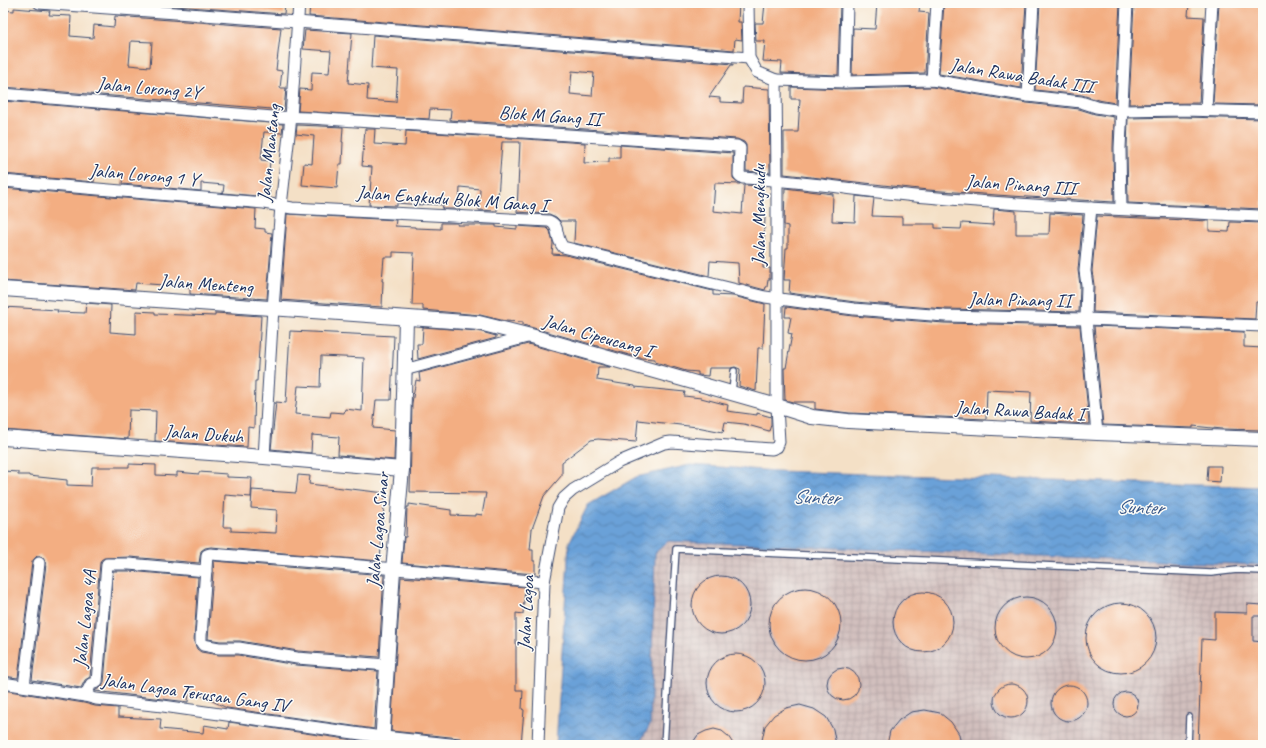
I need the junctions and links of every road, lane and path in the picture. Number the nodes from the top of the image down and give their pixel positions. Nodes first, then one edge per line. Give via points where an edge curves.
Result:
1 (39, 3) edge
2 (299, 3) edge
3 (748, 3) edge
4 (847, 3) edge
5 (937, 3) edge
6 (1033, 3) edge
7 (1127, 3) edge
8 (1212, 3) edge
9 (298, 22) junction
10 (749, 58) junction
11 (776, 80) junction
12 (932, 80) junction
13 (845, 82) junction
14 (3, 94) edge
15 (1028, 96) junction
16 (1122, 110) junction
17 (1206, 110) junction
18 (1263, 112) edge
19 (292, 117) junction
20 (777, 180) junction
21 (3, 181) edge
22 (281, 206) junction
23 (1091, 208) junction
24 (1121, 209) junction
25 (1263, 216) edge
26 (3, 289) edge
27 (765, 297) joint
28 (777, 298) junction
29 (273, 308) junction
30 (406, 318) junction
31 (1086, 319) junction
32 (1263, 326) edge
33 (532, 336) junction
34 (404, 370) junction
35 (734, 371) dead end
36 (732, 393) junction
37 (777, 406) junction
38 (1097, 433) junction
39 (3, 438) edge
40 (1263, 439) edge
41 (779, 442) joint
42 (264, 457) junction
43 (402, 469) junction
44 (39, 563) dead end
45 (393, 570) junction
46 (206, 571) junction
47 (1263, 571) edge
48 (544, 582) junction
49 (387, 665) junction
50 (3, 683) edge
51 (24, 686) junction
52 (85, 696) junction
53 (1189, 717) dead end
54 (382, 741) edge
55 (459, 745) edge
56 (538, 745) edge
57 (664, 745) edge
58 (1188, 745) edge

1 - 9 street
2 - 9 street, Jalan Mantang
3 - 10 street
4 - 13 street
5 - 12 street
6 - 15 street
7 - 16 street
8 - 17 street
9 - 10 street
9 - 19 street, Jalan Mantang
10 - 11 street via 757,72
11 - 13 street, Jalan Rawa Badak III
11 - 20 street, Jalan Mengkudu
12 - 13 street, Jalan Rawa Badak III
12 - 15 street, Jalan Rawa Badak III
14 - 19 street, Jalan Lorong 2Y
15 - 16 street, Jalan Rawa Badak III
16 - 17 street, Jalan Rawa Badak III
16 - 24 street
17 - 18 street, Jalan Rawa Badak III
19 - 20 street, Blok M Gang II via 737,146 740,148 739,175 743,178
19 - 22 street, Jalan Mantang
20 - 23 street, Jalan Pinang III via 927,197
20 - 28 street, Jalan Mengkudu
21 - 22 street, Jalan Lorong 1 Y
22 - 27 street, Jalan Engkudu Blok M Gang I via 549,221 554,223 559,243 563,247
22 - 29 street, Jalan Mantang
23 - 24 street, Jalan Pinang III
23 - 31 street via 1085,271
24 - 25 street, Jalan Pinang III
26 - 29 street, Jalan Menteng
27 - 28 street, Jalan Pinang II
28 - 31 street, Jalan Pinang II via 854,309 945,316
28 - 37 street, Jalan Mengkudu
29 - 30 street, Jalan Menteng
29 - 42 street, Jalan Mantang
30 - 33 street, Jalan Cipeucang I via 479,323
30 - 34 street, Jalan Lagoa Sinar
31 - 32 street, Jalan Pinang II
31 - 38 street
33 - 34 street
33 - 36 street, Jalan Cipeucang I
34 - 43 street, Jalan Lagoa Sinar
35 - 36 lane
36 - 37 street, Jalan Cipeucang I
37 - 38 street, Jalan Rawa Badak I via 812,417 848,422
37 - 41 street, Jalan Mengkudu
38 - 40 street, Jalan Rawa Badak I
39 - 42 street, Jalan Dukuh
41 - 48 street, Jalan Lagoa via 777,447 772,449 671,442 619,462 564,498 558,508
42 - 43 street, Jalan Dukuh
43 - 45 street, Jalan Lagoa Sinar
44 - 51 street
45 - 46 street via 210,554 207,555
45 - 48 street
45 - 49 street, Jalan Lagoa Sinar
46 - 49 street via 201,636 203,645 297,658
46 - 52 street, Jalan Lagoa 4A via 107,564 97,682 91,684
47 - 57 lane via 1211,573 676,549
48 - 56 street, Jalan Lagoa
49 - 54 street, Jalan Lagoa Sinar
50 - 51 street, Jalan Lagoa Terusan Gang IV
51 - 52 street, Jalan Lagoa Terusan Gang IV
52 - 54 street, Jalan Lagoa Terusan Gang IV via 96,700 163,706
53 - 58 lane
54 - 55 street, Jalan Lagoa Terusan Gang IV

